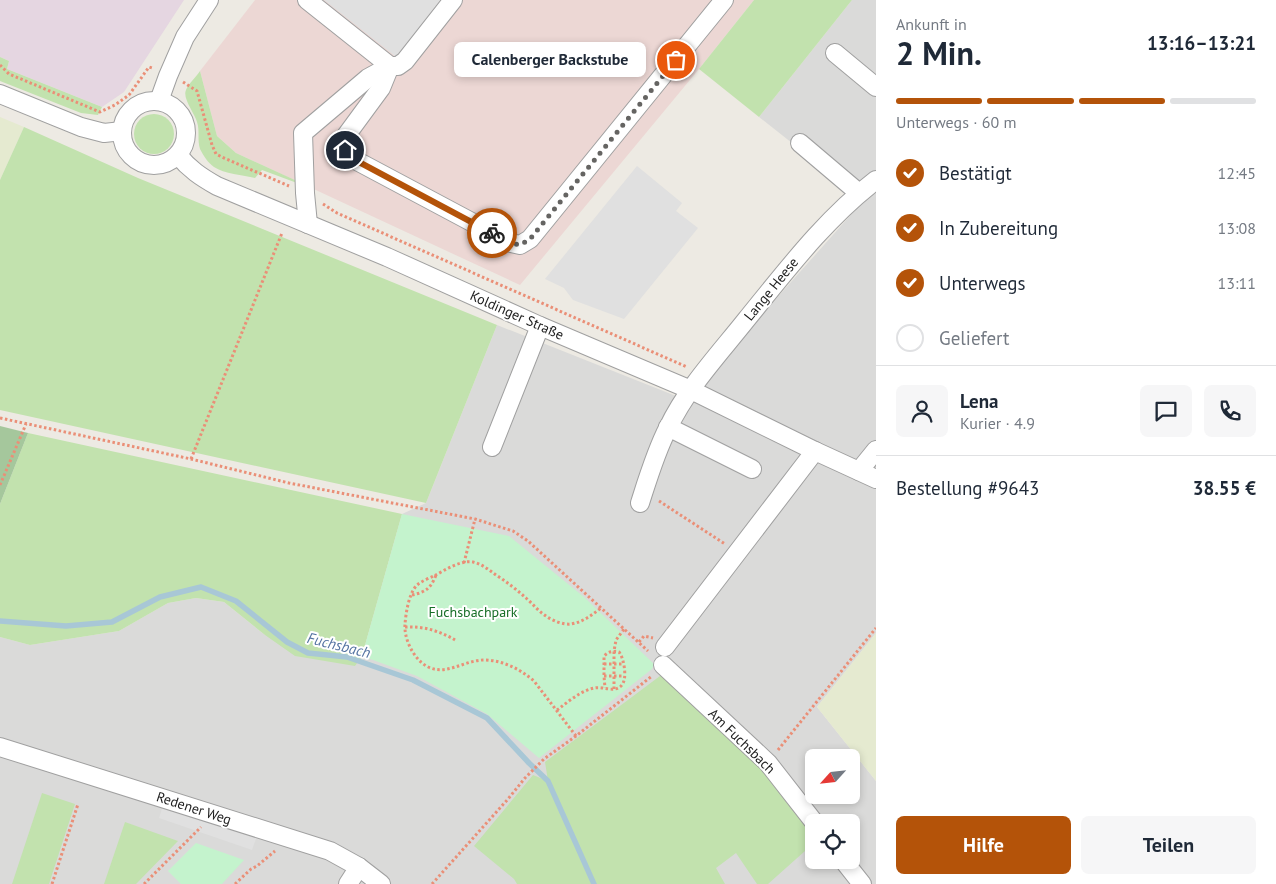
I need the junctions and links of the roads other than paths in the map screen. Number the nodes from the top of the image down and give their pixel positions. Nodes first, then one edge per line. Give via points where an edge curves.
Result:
1 (209, 0) edge
2 (307, 0) edge
3 (453, 0) edge
4 (724, 0) edge
5 (835, 53) dead end
6 (390, 66) junction
7 (876, 88) edge
8 (0, 94) edge
9 (159, 101) junction
10 (122, 131) junction
11 (800, 143) dead end
12 (178, 155) junction
13 (876, 180) edge
14 (859, 193) junction
15 (308, 224) junction
16 (540, 326) junction
17 (690, 390) junction
18 (668, 427) junction
19 (492, 447) dead end
20 (876, 450) edge
21 (815, 451) junction
22 (752, 470) dead end
23 (860, 471) junction
24 (876, 479) edge
25 (642, 497) road end
26 (660, 643) road end
27 (663, 665) road end
28 (0, 746) edge
29 (808, 814) edge
30 (359, 867) junction
31 (850, 869) edge
32 (348, 884) edge
33 (381, 884) edge
34 (862, 884) edge

1 - 9 street via 185,37
2 - 6 street
3 - 6 street via 404,61 398,66
4 - 6 street via 530,239 520,245 357,161 345,150 345,137 381,88
5 - 7 street
6 - 15 street via 368,78 303,133
8 - 10 street via 80,127 104,133
9 - 10 street via 146,102 134,108
9 - 12 street via 178,111 185,123 186,136
10 - 12 street via 127,150 142,162 161,164
11 - 14 street
12 - 15 street, Koldinger Straße via 198,176
13 - 14 street, Lange Heese
14 - 17 street, Lange Heese via 800,255
15 - 16 street, Koldinger Straße
16 - 17 street, Koldinger Straße
16 - 19 street
17 - 18 street, Lange Heese
17 - 21 street, Koldinger Straße
18 - 22 street
18 - 25 street, Lange Heese
20 - 23 street
21 - 23 street, Koldinger Straße
21 - 26 street
23 - 24 street, Koldinger Straße
27 - 29 street, Am Fuchsbach via 768,763
28 - 30 street, Redener Weg via 330,851
30 - 32 street
30 - 33 street, Redener Weg
31 - 34 street

